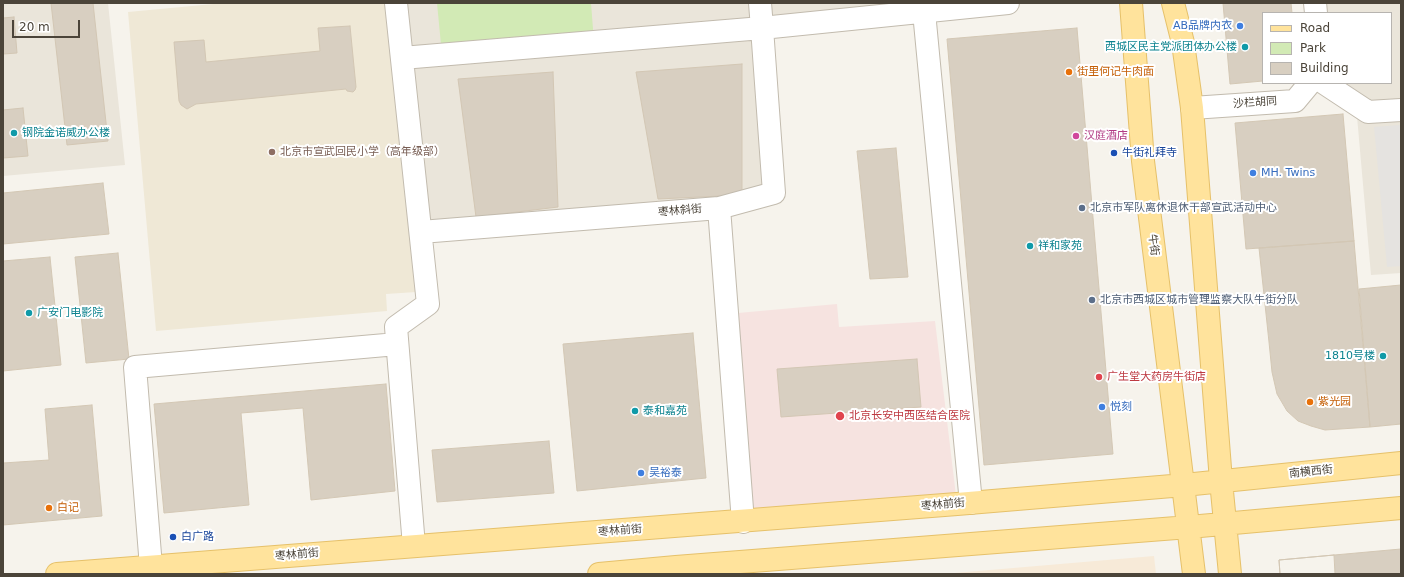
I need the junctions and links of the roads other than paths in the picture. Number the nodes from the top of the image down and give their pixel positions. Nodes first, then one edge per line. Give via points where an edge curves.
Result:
1 (396, 3) edge
2 (760, 3) edge
3 (1008, 3) edge
4 (1131, 3) edge
5 (1173, 3) edge
6 (924, 12) junction
7 (762, 28) junction
8 (402, 58) junction
9 (1309, 84) edge
10 (1326, 84) edge
11 (1192, 108) junction
12 (1401, 110) edge
13 (719, 208) junction
14 (421, 232) junction
15 (397, 344) junction
16 (1401, 463) edge
17 (1221, 481) junction
18 (1184, 486) junction
19 (971, 503) junction
20 (1401, 508) edge
21 (743, 522) junction
22 (1225, 523) junction
23 (1189, 527) junction
24 (414, 546) junction
25 (151, 567) junction
26 (676, 570) edge
27 (57, 574) edge
28 (599, 574) edge
29 (1194, 574) edge
30 (1230, 574) edge

1 - 8 street
2 - 7 street
3 - 6 street
4 - 18 main road, 牛街 via 1143,161
5 - 11 main road via 1183,43
6 - 7 street
6 - 19 street
7 - 8 street
7 - 13 street, 枣林斜街 via 774,192
8 - 14 street
9 - 11 street, 沙栏胡同 via 1296,100
10 - 12 street via 1368,112
11 - 17 main road
13 - 14 street, 枣林斜街
13 - 21 street
14 - 15 street via 428,304 396,327
15 - 24 street
15 - 25 street via 135,367
16 - 17 main road, 南横西街
17 - 18 main road, 南横西街
17 - 22 main road
18 - 19 main road, 枣林前街
18 - 23 main road, 牛街
19 - 21 main road, 枣林前街
20 - 22 main road
21 - 24 main road, 枣林前街
22 - 23 main road
22 - 30 main road
23 - 26 main road
23 - 29 main road, 牛街
24 - 25 main road, 枣林前街
25 - 27 main road, 枣林前街
26 - 28 main road

